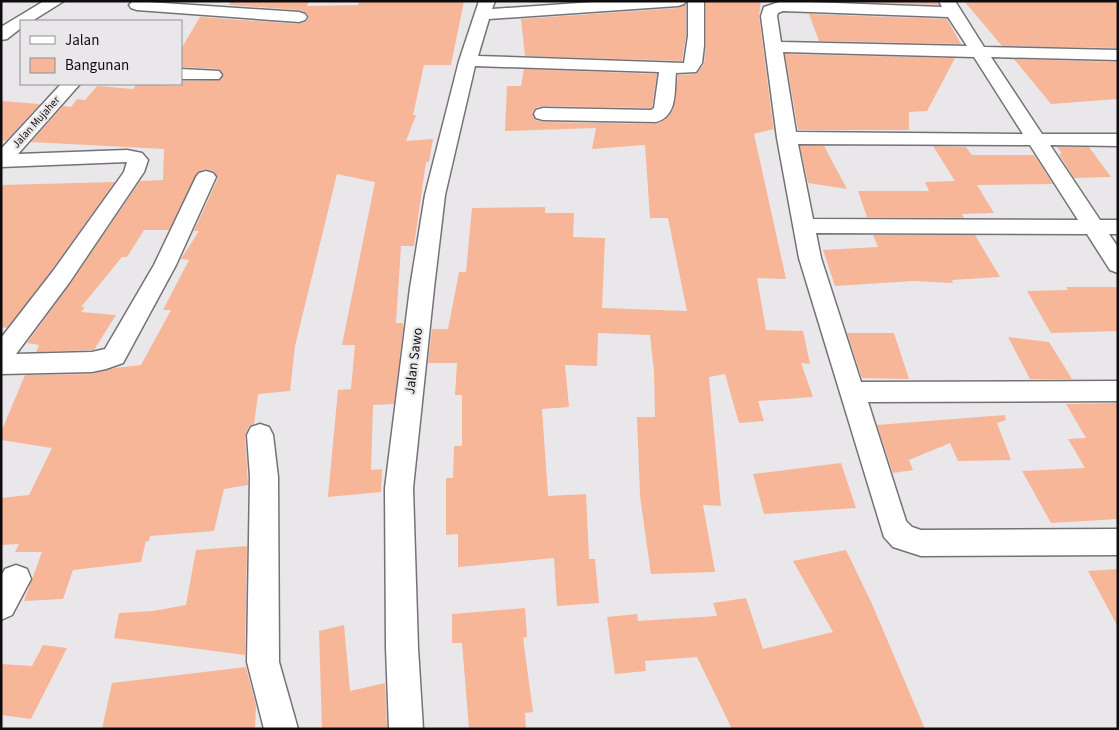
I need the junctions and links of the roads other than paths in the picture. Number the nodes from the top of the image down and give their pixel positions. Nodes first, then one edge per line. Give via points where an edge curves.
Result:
1 (56, 1) edge
2 (678, 1) edge
3 (696, 1) edge
4 (950, 6) edge
5 (135, 8) edge
6 (485, 8) edge
7 (299, 17) dead end
8 (23, 20) edge
9 (20, 21) edge
10 (1, 35) edge
11 (773, 48) junction
12 (980, 53) junction
13 (1118, 55) edge
14 (468, 61) junction
15 (668, 68) junction
16 (182, 74) edge
17 (214, 75) dead end
18 (70, 85) edge
19 (543, 114) dead end
20 (787, 138) junction
21 (1036, 139) junction
22 (1118, 140) edge
23 (1, 161) edge
24 (206, 177) dead end
25 (804, 226) junction
26 (1093, 227) junction
27 (1118, 227) edge
28 (1118, 265) edge
29 (1, 356) edge
30 (1, 364) edge
31 (852, 392) junction
32 (1118, 392) edge
33 (260, 435) dead end
34 (1118, 542) edge
35 (16, 579) dead end
36 (1, 605) edge
37 (281, 729) edge
38 (406, 729) edge

1 - 8 street
2 - 6 street
3 - 15 street via 694,64 690,68
4 - 11 street via 776,7 770,10 769,16
4 - 12 street
5 - 7 street
6 - 14 street, Jalan Sawo
9 - 10 street
11 - 12 street
11 - 20 street
12 - 13 street
12 - 21 street
14 - 15 street
14 - 38 street, Jalan Sawo via 435,195 399,488
15 - 19 street via 663,110 656,116
16 - 17 street
18 - 23 street, Jalan Mujaher
20 - 21 street
20 - 25 street
21 - 22 street
21 - 26 street
23 - 29 street via 127,156 138,160 134,172
24 - 30 street via 165,265 114,356 92,362
25 - 26 street
25 - 31 street via 810,258
26 - 27 street
26 - 28 street
31 - 32 street
31 - 34 street via 894,528 903,538 921,543
33 - 37 street via 264,476 263,662
35 - 36 street

